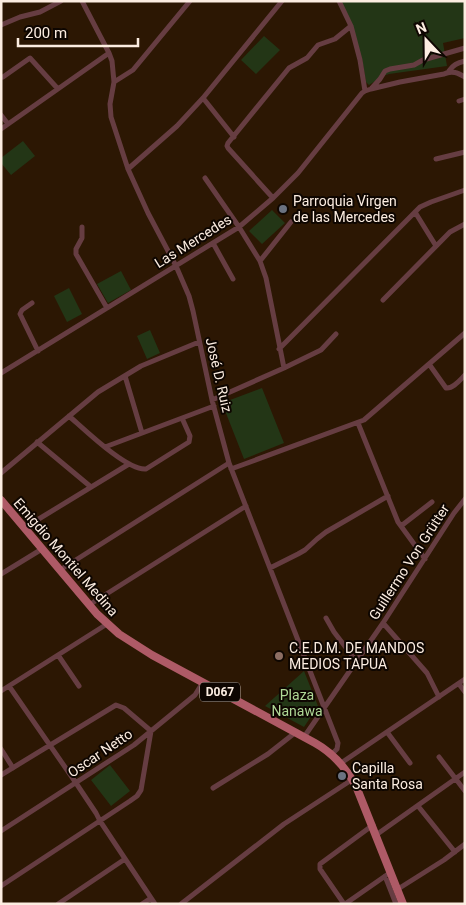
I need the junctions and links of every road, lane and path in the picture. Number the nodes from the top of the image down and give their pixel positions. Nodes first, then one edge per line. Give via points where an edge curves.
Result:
1 (61, 1) edge
2 (82, 1) edge
3 (190, 1) edge
4 (282, 1) edge
5 (340, 1) edge
6 (1, 26) edge
7 (350, 26) junction
8 (465, 48) edge
9 (109, 53) junction
10 (465, 61) edge
11 (449, 71) junction
12 (3, 77) dead end
13 (465, 77) edge
14 (114, 82) junction
15 (58, 89) junction
16 (368, 90) junction
17 (203, 98) junction
18 (1, 116) edge
19 (8, 124) junction
20 (1, 129) edge
21 (234, 137) junction
22 (465, 152) edge
23 (436, 159) dead end
24 (128, 170) junction
25 (205, 178) dead end
26 (465, 190) edge
27 (273, 198) junction
28 (415, 212) junction
29 (291, 222) dead end
30 (465, 224) edge
31 (82, 227) dead end
32 (239, 227) junction
33 (213, 243) junction
34 (436, 246) junction
35 (260, 261) junction
36 (176, 266) junction
37 (233, 279) dead end
38 (383, 300) dead end
39 (32, 303) dead end
40 (107, 308) junction
41 (465, 333) edge
42 (336, 334) dead end
43 (200, 342) junction
44 (279, 349) junction
45 (38, 351) junction
46 (429, 364) junction
47 (284, 368) junction
48 (1, 373) edge
49 (465, 375) edge
50 (124, 376) junction
51 (213, 403) junction
52 (69, 416) junction
53 (182, 418) junction
54 (358, 423) junction
55 (142, 433) junction
56 (37, 442) junction
57 (105, 447) junction
58 (128, 464) junction
59 (230, 466) junction
60 (1, 473) edge
61 (91, 487) junction
62 (388, 496) junction
63 (465, 499) edge
64 (1, 500) edge
65 (432, 502) dead end
66 (246, 506) junction
67 (401, 526) junction
68 (24, 528) junction
69 (42, 549) junction
70 (425, 558) junction
71 (270, 568) junction
72 (60, 570) junction
73 (1, 574) edge
74 (89, 605) junction
75 (326, 618) dead end
76 (383, 623) junction
77 (107, 624) junction
78 (58, 655) junction
79 (357, 662) junction
80 (465, 680) edge
81 (203, 682) junction
82 (459, 684) junction
83 (9, 686) junction
84 (79, 686) dead end
85 (1, 691) edge
86 (465, 692) edge
87 (439, 697) junction
88 (324, 707) junction
89 (151, 731) junction
90 (296, 732) junction
91 (387, 732) junction
92 (304, 737) junction
93 (51, 745) junction
94 (1, 749) edge
95 (332, 754) junction
96 (440, 757) dead end
97 (341, 763) junction
98 (410, 763) dead end
99 (13, 768) junction
100 (465, 772) edge
101 (1, 775) edge
102 (353, 779) junction
103 (455, 779) junction
104 (76, 783) junction
105 (213, 788) dead end
106 (465, 791) edge
107 (418, 806) junction
108 (100, 822) junction
109 (373, 825) junction
110 (1, 831) edge
111 (376, 835) junction
112 (465, 844) edge
113 (455, 852) junction
114 (125, 859) junction
115 (388, 874) junction
116 (1, 886) edge
117 (398, 889) junction
118 (151, 898) junction
119 (58, 904) edge
120 (142, 904) edge
121 (155, 904) edge
122 (181, 904) edge
123 (344, 904) edge
124 (396, 904) edge
125 (404, 904) edge

1 - 6 street
2 - 9 street, José D. Ruiz
3 - 14 street via 133,70
4 - 17 street
5 - 7 street
7 - 16 street
7 - 21 street via 291,66
8 - 16 street, Las Mercedes via 414,65 390,68
9 - 14 street, José D. Ruiz
9 - 15 street
10 - 11 street via 452,66
11 - 13 street
11 - 16 street
12 - 15 street via 30,58
14 - 24 street, José D. Ruiz via 111,117
15 - 19 street
16 - 27 street, Las Mercedes
17 - 21 street
17 - 24 street
18 - 19 street
19 - 20 street
21 - 27 street via 228,148
22 - 23 street
24 - 36 street, José D. Ruiz
25 - 32 street
26 - 28 street via 431,202
27 - 32 street, Las Mercedes
28 - 34 street
28 - 44 street
29 - 35 street
30 - 34 street via 450,232
31 - 40 street via 76,254
32 - 33 street, Las Mercedes
32 - 35 street
33 - 36 street, Las Mercedes
33 - 37 street
34 - 38 street
35 - 44 street
36 - 40 street, Las Mercedes
36 - 43 street, José D. Ruiz via 194,311
39 - 45 street via 20,314
40 - 45 street, Las Mercedes
41 - 46 street
42 - 47 street via 321,350
43 - 50 street
43 - 51 street, José D. Ruiz
44 - 47 street
45 - 48 street, Las Mercedes
46 - 49 street via 446,388
46 - 54 street
47 - 51 street
50 - 52 street
50 - 55 street
51 - 53 street
51 - 59 street, José D. Ruiz
52 - 56 street
52 - 57 street
53 - 55 street
53 - 58 street via 190,436 189,442 146,469
54 - 59 street
54 - 62 street
55 - 57 street
56 - 60 street
56 - 61 street
57 - 58 street
58 - 61 street
59 - 66 street, José D. Ruiz
59 - 72 street
61 - 68 street
62 - 67 street
62 - 71 street via 326,532 305,550
63 - 70 street, Guillermo Von Grütter
64 - 68 main road, Emigdio Montiel Medina / D067
65 - 67 street
66 - 71 street, José D. Ruiz
66 - 74 street
67 - 70 street
68 - 69 main road, Emigdio Montiel Medina / D067
69 - 72 main road, Emigdio Montiel Medina / D067
69 - 73 street
70 - 76 street, Guillermo Von Grütter
71 - 88 street, José D. Ruiz
72 - 74 main road, Emigdio Montiel Medina / D067
74 - 77 main road, Emigdio Montiel Medina / D067
75 - 79 street
76 - 79 street, Guillermo Von Grütter
76 - 87 street via 427,672
77 - 78 street
77 - 81 main road, Emigdio Montiel Medina / D067 via 133,644
78 - 83 street
78 - 84 street
79 - 88 street, Guillermo Von Grütter
80 - 82 street
81 - 89 street, Oscar Netto via 195,695
81 - 90 main road, Emigdio Montiel Medina / D067
82 - 86 street
82 - 87 street
83 - 85 street
83 - 93 street
87 - 91 street
88 - 92 street, Guillermo Von Grütter
88 - 95 street, José D. Ruiz via 338,743
89 - 93 street via 116,705
89 - 104 street, Oscar Netto
89 - 108 street via 141,790
90 - 92 main road, Emigdio Montiel Medina / D067
90 - 105 street via 268,754
91 - 97 street
91 - 98 street
92 - 95 main road, Emigdio Montiel Medina / D067
93 - 99 street
93 - 104 street
94 - 99 street
95 - 97 main road, Emigdio Montiel Medina / D067
96 - 103 street
97 - 102 main road, Emigdio Montiel Medina / D067
99 - 101 street
100 - 103 street
102 - 109 main road, Emigdio Montiel Medina / D067
102 - 122 street via 284,824
103 - 106 street
103 - 107 street
104 - 108 street
104 - 110 street, Oscar Netto
107 - 111 street
107 - 113 street
108 - 114 street
108 - 116 street
109 - 111 main road, Emigdio Montiel Medina / D067
109 - 123 street via 320,864 320,869
111 - 115 main road, Emigdio Montiel Medina / D067
112 - 113 street
113 - 117 street
114 - 118 street
114 - 119 street
115 - 117 main road, Emigdio Montiel Medina / D067
115 - 123 street
115 - 124 street
117 - 125 main road, Emigdio Montiel Medina / D067
118 - 120 street
118 - 121 street

